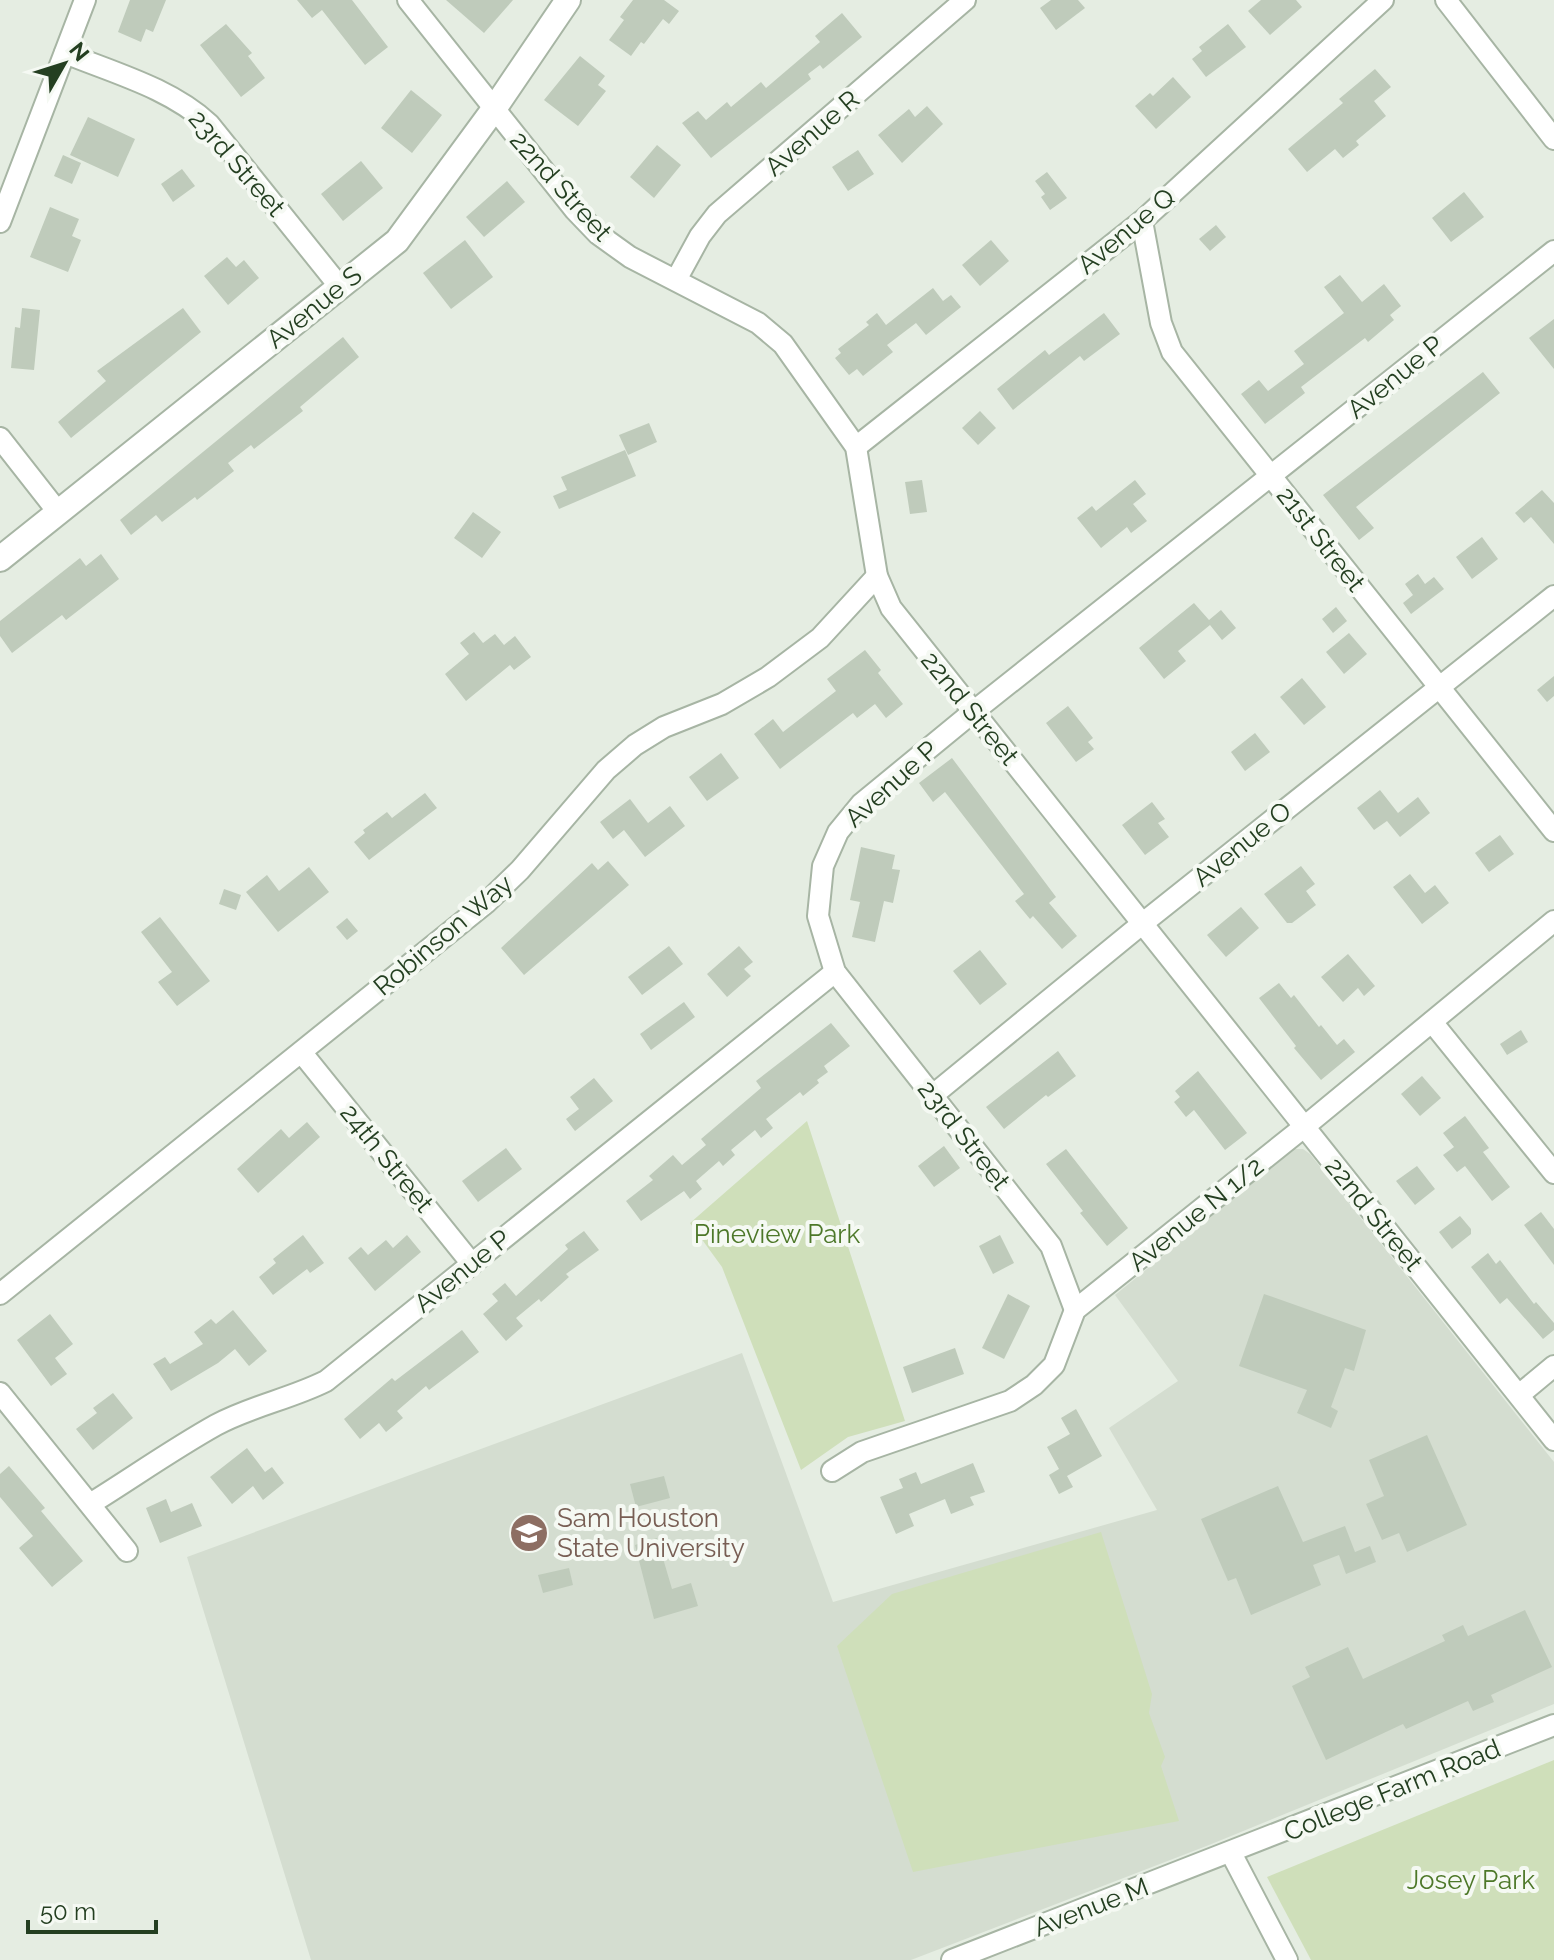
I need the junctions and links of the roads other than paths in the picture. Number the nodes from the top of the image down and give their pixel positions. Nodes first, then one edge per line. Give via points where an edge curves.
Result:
1 (85, 0) edge
2 (408, 0) edge
3 (568, 0) edge
4 (965, 0) edge
5 (1383, 0) edge
6 (1446, 0) edge
7 (65, 53) junction
8 (494, 109) junction
9 (1554, 139) edge
10 (1142, 221) junction
11 (0, 222) edge
12 (1554, 251) edge
13 (676, 280) junction
14 (340, 287) junction
15 (0, 438) edge
16 (856, 447) junction
17 (1271, 476) junction
18 (58, 512) junction
19 (0, 559) edge
20 (877, 576) junction
21 (1554, 596) edge
22 (1438, 687) junction
23 (973, 712) junction
24 (1554, 831) edge
25 (1554, 921) edge
26 (1143, 923) junction
27 (835, 972) junction
28 (1432, 1022) junction
29 (302, 1053) junction
30 (933, 1095) junction
31 (1304, 1127) junction
32 (1554, 1173) edge
33 (472, 1264) junction
34 (0, 1294) edge
35 (1075, 1310) junction
36 (1554, 1366) edge
37 (0, 1393) edge
38 (1519, 1395) junction
39 (1554, 1440) edge
40 (832, 1471) dead end
41 (90, 1504) junction
42 (127, 1551) dead end
43 (1554, 1725) edge
44 (1231, 1853) junction
45 (952, 1960) edge
46 (1287, 1960) edge

1 - 7 street
2 - 8 street, 22nd Street
3 - 8 street, Avenue S
4 - 13 street, Avenue R via 717,214
5 - 10 street, Avenue Q
6 - 9 street
7 - 11 street
7 - 14 street, 23rd Street via 192,109
8 - 13 street, 22nd Street via 598,234
8 - 14 street, Avenue S via 397,241
10 - 16 street, Avenue Q
10 - 17 street, 21st Street via 1161,323 1172,352
12 - 17 street, Avenue P
13 - 16 street, 22nd Street via 758,323 783,344
14 - 18 street, Avenue S
15 - 18 street
16 - 20 street, 22nd Street
17 - 22 street, 21st Street
17 - 23 street, Avenue P
18 - 19 street, Avenue S
20 - 23 street, 22nd Street via 891,608
20 - 29 street, Robinson Way via 820,638 768,677 635,745 486,903
21 - 22 street, Avenue O
22 - 24 street, 21st Street
22 - 26 street, Avenue O
23 - 26 street, 22nd Street
23 - 27 street, Avenue P via 861,804 838,832 823,866 818,916
25 - 28 street, Avenue N 1/2
26 - 30 street, Avenue O
26 - 31 street, 22nd Street
27 - 30 street, 23rd Street
27 - 33 street, Avenue P
28 - 31 street, Avenue N 1/2
28 - 32 street
29 - 33 street, 24th Street
29 - 34 street, Robinson Way
30 - 35 street, 23rd Street via 1051,1246
31 - 35 street, Avenue N 1/2
31 - 38 street, 22nd Street
33 - 41 street, Avenue P via 326,1381 217,1424
35 - 40 street via 1054,1365 1010,1401 862,1452
36 - 38 street
37 - 41 street
38 - 39 street, 22nd Street
41 - 42 street
43 - 44 street, College Farm Road
44 - 45 street, Avenue M
44 - 46 street

